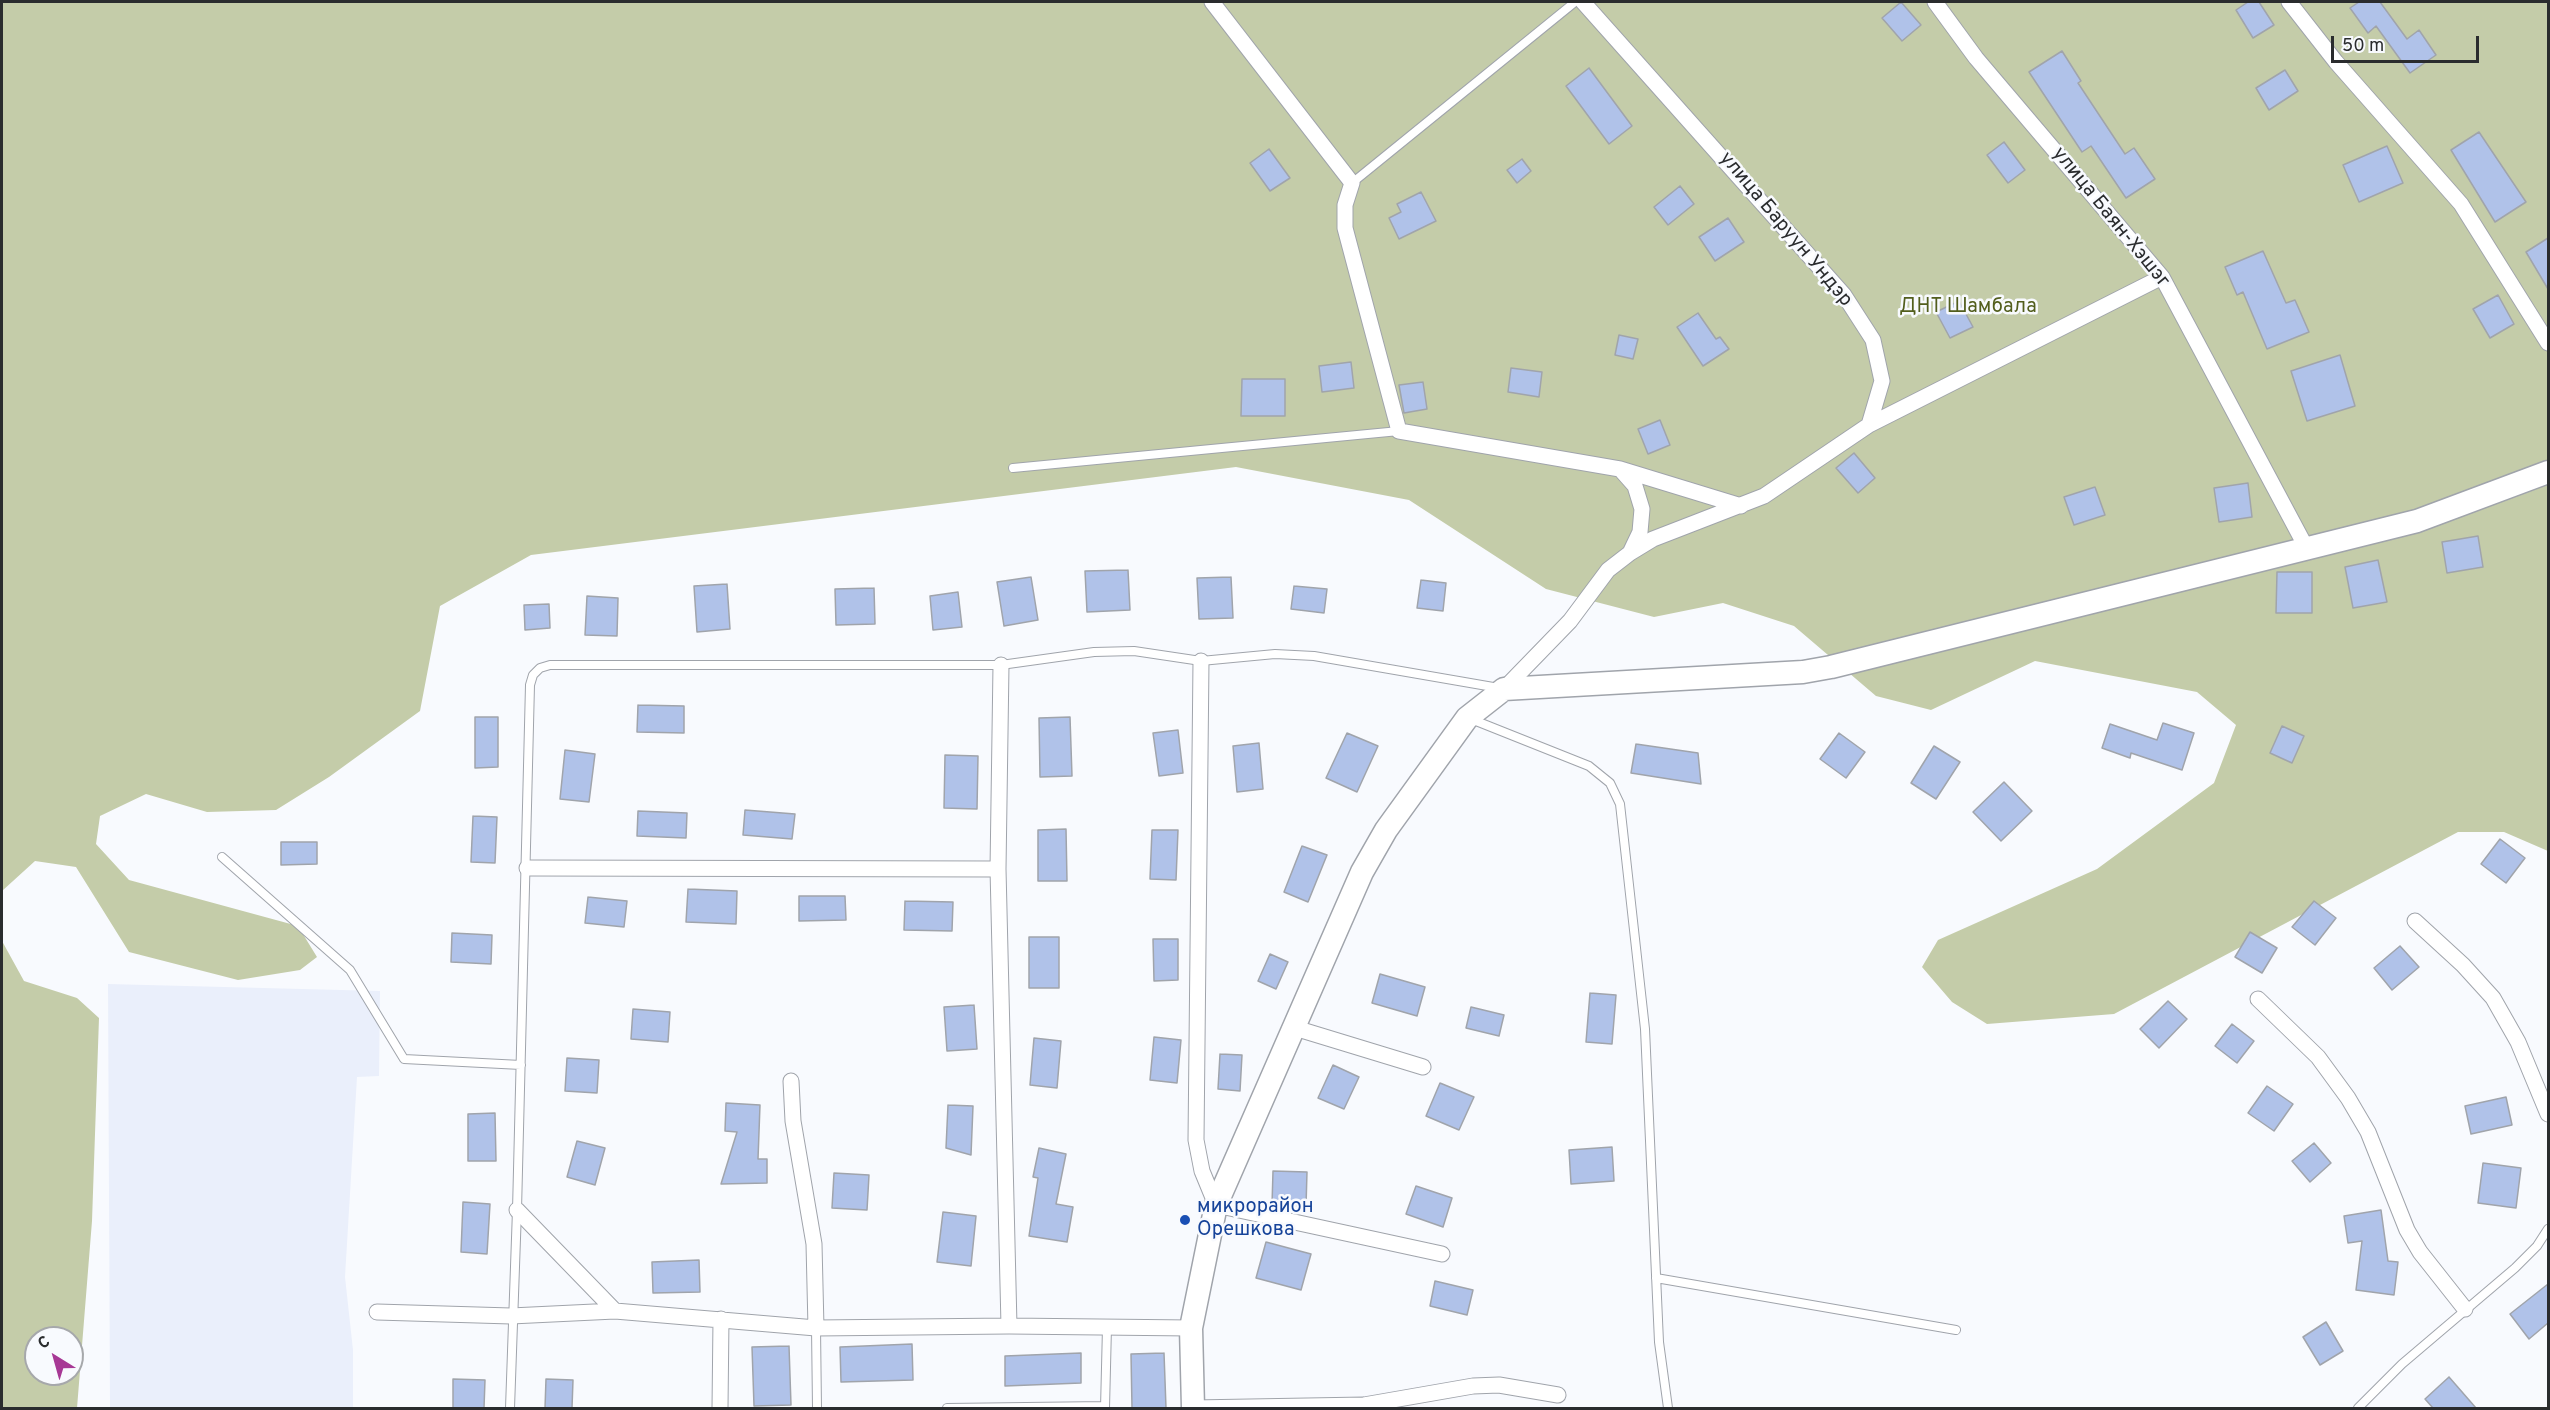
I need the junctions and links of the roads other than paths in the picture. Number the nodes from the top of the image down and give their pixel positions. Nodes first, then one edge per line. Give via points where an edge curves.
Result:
1 (1212, 2) edge
2 (1575, 2) edge
3 (1583, 2) edge
4 (1935, 2) edge
5 (2289, 2) edge
6 (1352, 183) junction
7 (2162, 277) junction
8 (2548, 343) edge
9 (1869, 425) junction
10 (1399, 430) junction
11 (1013, 468) dead end
12 (1620, 470) junction
13 (2548, 472) edge
14 (1741, 506) junction
15 (2307, 549) junction
16 (1630, 553) junction
17 (1201, 661) junction
18 (1001, 664) junction
19 (1504, 689) junction
20 (1467, 717) junction
21 (222, 857) dead end
22 (527, 868) junction
23 (998, 869) junction
24 (2415, 921) dead end
25 (2258, 999) dead end
26 (1295, 1028) junction
27 (521, 1065) junction
28 (1423, 1067) dead end
29 (791, 1081) dead end
30 (2544, 1092) edge
31 (2548, 1114) edge
32 (1216, 1205) junction
33 (517, 1210) junction
34 (2548, 1229) edge
35 (1442, 1254) dead end
36 (1656, 1278) junction
37 (2465, 1309) junction
38 (615, 1311) junction
39 (377, 1312) dead end
40 (511, 1316) junction
41 (721, 1319) junction
42 (1009, 1326) junction
43 (1107, 1327) junction
44 (816, 1328) junction
45 (1191, 1328) junction
46 (1956, 1330) dead end
47 (1558, 1395) dead end
48 (1105, 1407) edge
49 (510, 1408) edge
50 (720, 1408) edge
51 (817, 1408) edge
52 (947, 1408) edge
53 (1193, 1408) edge
54 (1668, 1408) edge
55 (2358, 1408) edge

1 - 6 street
2 - 6 lane
3 - 9 street, улица Баруун Ундэр via 1844,295 1873,340 1882,381
4 - 7 street, улица Баян-Хэшэг via 1976,58
5 - 8 street via 2336,62 2461,204
6 - 10 street via 1345,205 1345,228
7 - 9 street
7 - 15 street, улица Баян-Хэшэг
9 - 14 street via 1764,496
10 - 11 lane
10 - 12 street
12 - 14 street
12 - 16 street via 1635,486 1642,509 1640,532
13 - 15 street via 2418,521
14 - 16 street via 1653,539
15 - 19 street via 1812,670
16 - 19 street via 1608,570 1570,621
17 - 18 lane via 1134,651
17 - 19 lane via 1275,654 1314,656
17 - 32 street via 1196,1140
18 - 22 lane via 540,668 530,685
18 - 23 street
19 - 20 street
20 - 26 street via 1386,830 1362,872
20 - 36 lane via 1588,766 1610,783 1620,804 1645,1029
21 - 27 lane via 350,970 404,1059
22 - 23 street
22 - 27 lane
23 - 42 street
24 - 30 street via 2463,964 2493,998
25 - 37 street via 2318,1057 2348,1098 2368,1132 2411,1237
26 - 28 street
26 - 32 street
27 - 33 lane
29 - 44 street via 793,1121 814,1244
30 - 31 street
32 - 35 street
32 - 45 street
33 - 38 street
33 - 40 lane
34 - 37 lane via 2515,1268
36 - 46 lane
36 - 54 lane
37 - 55 lane
38 - 40 street
38 - 41 street
39 - 40 street
40 - 49 lane
41 - 44 street
41 - 50 street
42 - 43 street
42 - 44 street
43 - 45 street
43 - 48 lane
44 - 51 lane
45 - 53 street
47 - 53 street via 1499,1385 1473,1386 1364,1406
48 - 52 lane

